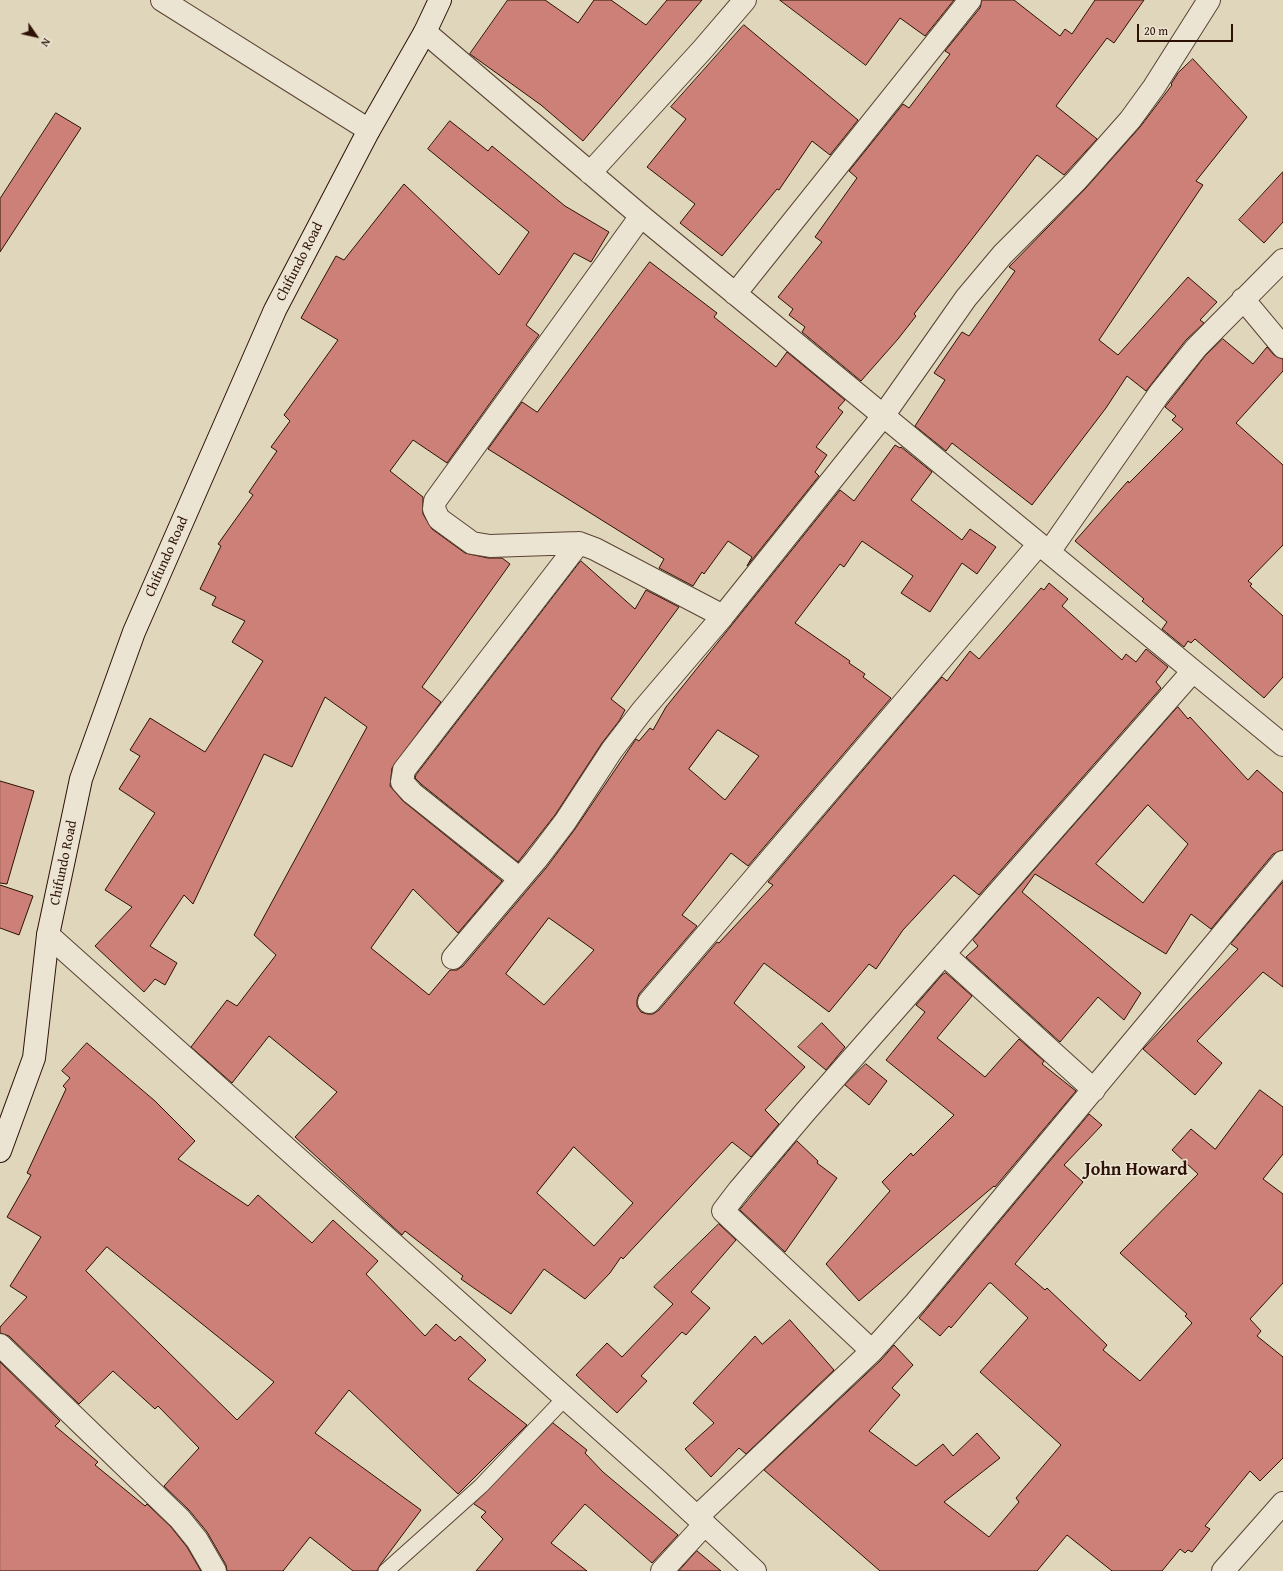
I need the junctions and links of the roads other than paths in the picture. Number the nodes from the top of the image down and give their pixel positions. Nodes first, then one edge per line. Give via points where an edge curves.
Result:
1 (162, 0) edge
2 (440, 0) edge
3 (744, 0) edge
4 (970, 0) edge
5 (1209, 0) edge
6 (425, 32) junction
7 (369, 130) junction
8 (590, 173) junction
9 (641, 216) junction
10 (1283, 260) edge
11 (735, 294) junction
12 (1243, 300) junction
13 (1283, 347) edge
14 (883, 416) junction
15 (579, 543) junction
16 (1044, 548) junction
17 (723, 616) junction
18 (1193, 671) junction
19 (1283, 745) edge
20 (1283, 862) edge
21 (520, 879) junction
22 (48, 935) junction
23 (944, 954) junction
24 (453, 958) dead end
25 (649, 1002) dead end
26 (1094, 1090) junction
27 (0, 1151) edge
28 (0, 1344) edge
29 (872, 1351) junction
30 (565, 1398) junction
31 (1283, 1503) edge
32 (701, 1520) junction
33 (215, 1571) edge
34 (386, 1571) edge
35 (662, 1571) edge
36 (755, 1571) edge
37 (1223, 1571) edge

1 - 7 street
2 - 6 street, Chifundo Road
3 - 8 street
4 - 11 street
5 - 14 street via 1130,120 1076,181 1002,254 966,298
6 - 7 street, Chifundo Road
6 - 8 street
7 - 22 street, Chifundo Road via 275,310 134,632 81,779
8 - 9 street
9 - 11 street
9 - 15 street via 436,500 434,509 439,519 472,543 490,546
10 - 12 street
11 - 14 street
12 - 13 street
12 - 16 street via 1196,348 1159,394
14 - 16 street
14 - 17 street
15 - 17 street
15 - 21 street via 404,770 402,782 412,793
16 - 18 street
16 - 25 street
17 - 21 street via 642,711 612,750 565,822
18 - 19 street
18 - 23 street
20 - 26 street
21 - 24 street
22 - 27 street, Chifundo Road via 34,1058
22 - 30 street
23 - 26 street
23 - 29 street via 806,1111 724,1211
26 - 29 street
28 - 33 street via 180,1519 197,1540
29 - 32 street
30 - 32 street
30 - 34 lane via 481,1486
31 - 37 street
32 - 35 street
32 - 36 street

